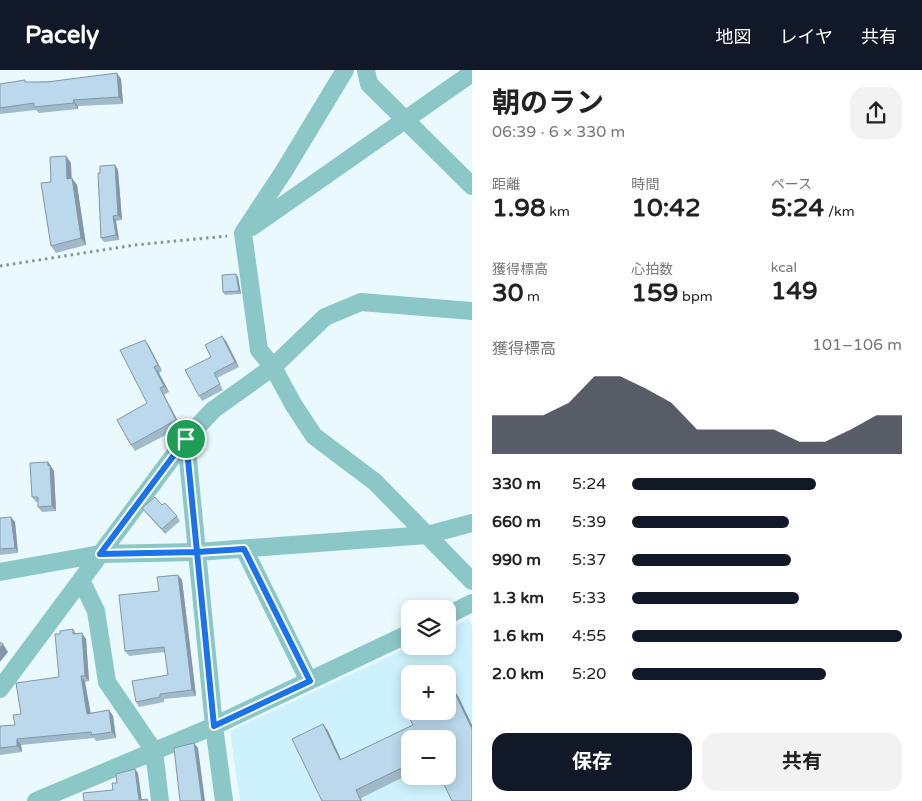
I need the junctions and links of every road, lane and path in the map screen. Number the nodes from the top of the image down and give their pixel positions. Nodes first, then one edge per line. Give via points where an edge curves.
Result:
1 (345, 70) edge
2 (366, 70) edge
3 (471, 70) edge
4 (405, 120) junction
5 (472, 186) edge
6 (243, 233) junction
7 (0, 266) edge
8 (472, 311) edge
9 (273, 367) junction
10 (186, 439) junction
11 (472, 523) edge
12 (427, 535) junction
13 (244, 549) junction
14 (197, 552) junction
15 (100, 554) junction
16 (0, 572) edge
17 (81, 580) junction
18 (472, 581) edge
19 (472, 603) edge
20 (456, 611) edge
21 (401, 637) edge
22 (310, 681) junction
23 (0, 689) edge
24 (214, 726) junction
25 (154, 751) junction
26 (36, 801) edge
27 (160, 801) edge
28 (224, 801) edge

1 - 6 street
2 - 4 street via 369,84
3 - 4 street via 472,73
4 - 5 street
4 - 6 street
6 - 7 path via 135,245
6 - 9 street via 259,350
8 - 9 street via 361,302 325,317
9 - 10 street via 213,410
9 - 12 street via 314,436 375,482
10 - 14 street
10 - 15 street
11 - 12 street
12 - 13 street
12 - 18 street
13 - 14 street
13 - 22 street
14 - 15 street
14 - 24 street
15 - 16 street
15 - 17 street
17 - 23 street
17 - 25 street via 96,611 107,682
19 - 20 street
21 - 22 street
22 - 24 street
24 - 25 street
24 - 28 street
25 - 26 street
25 - 27 street

